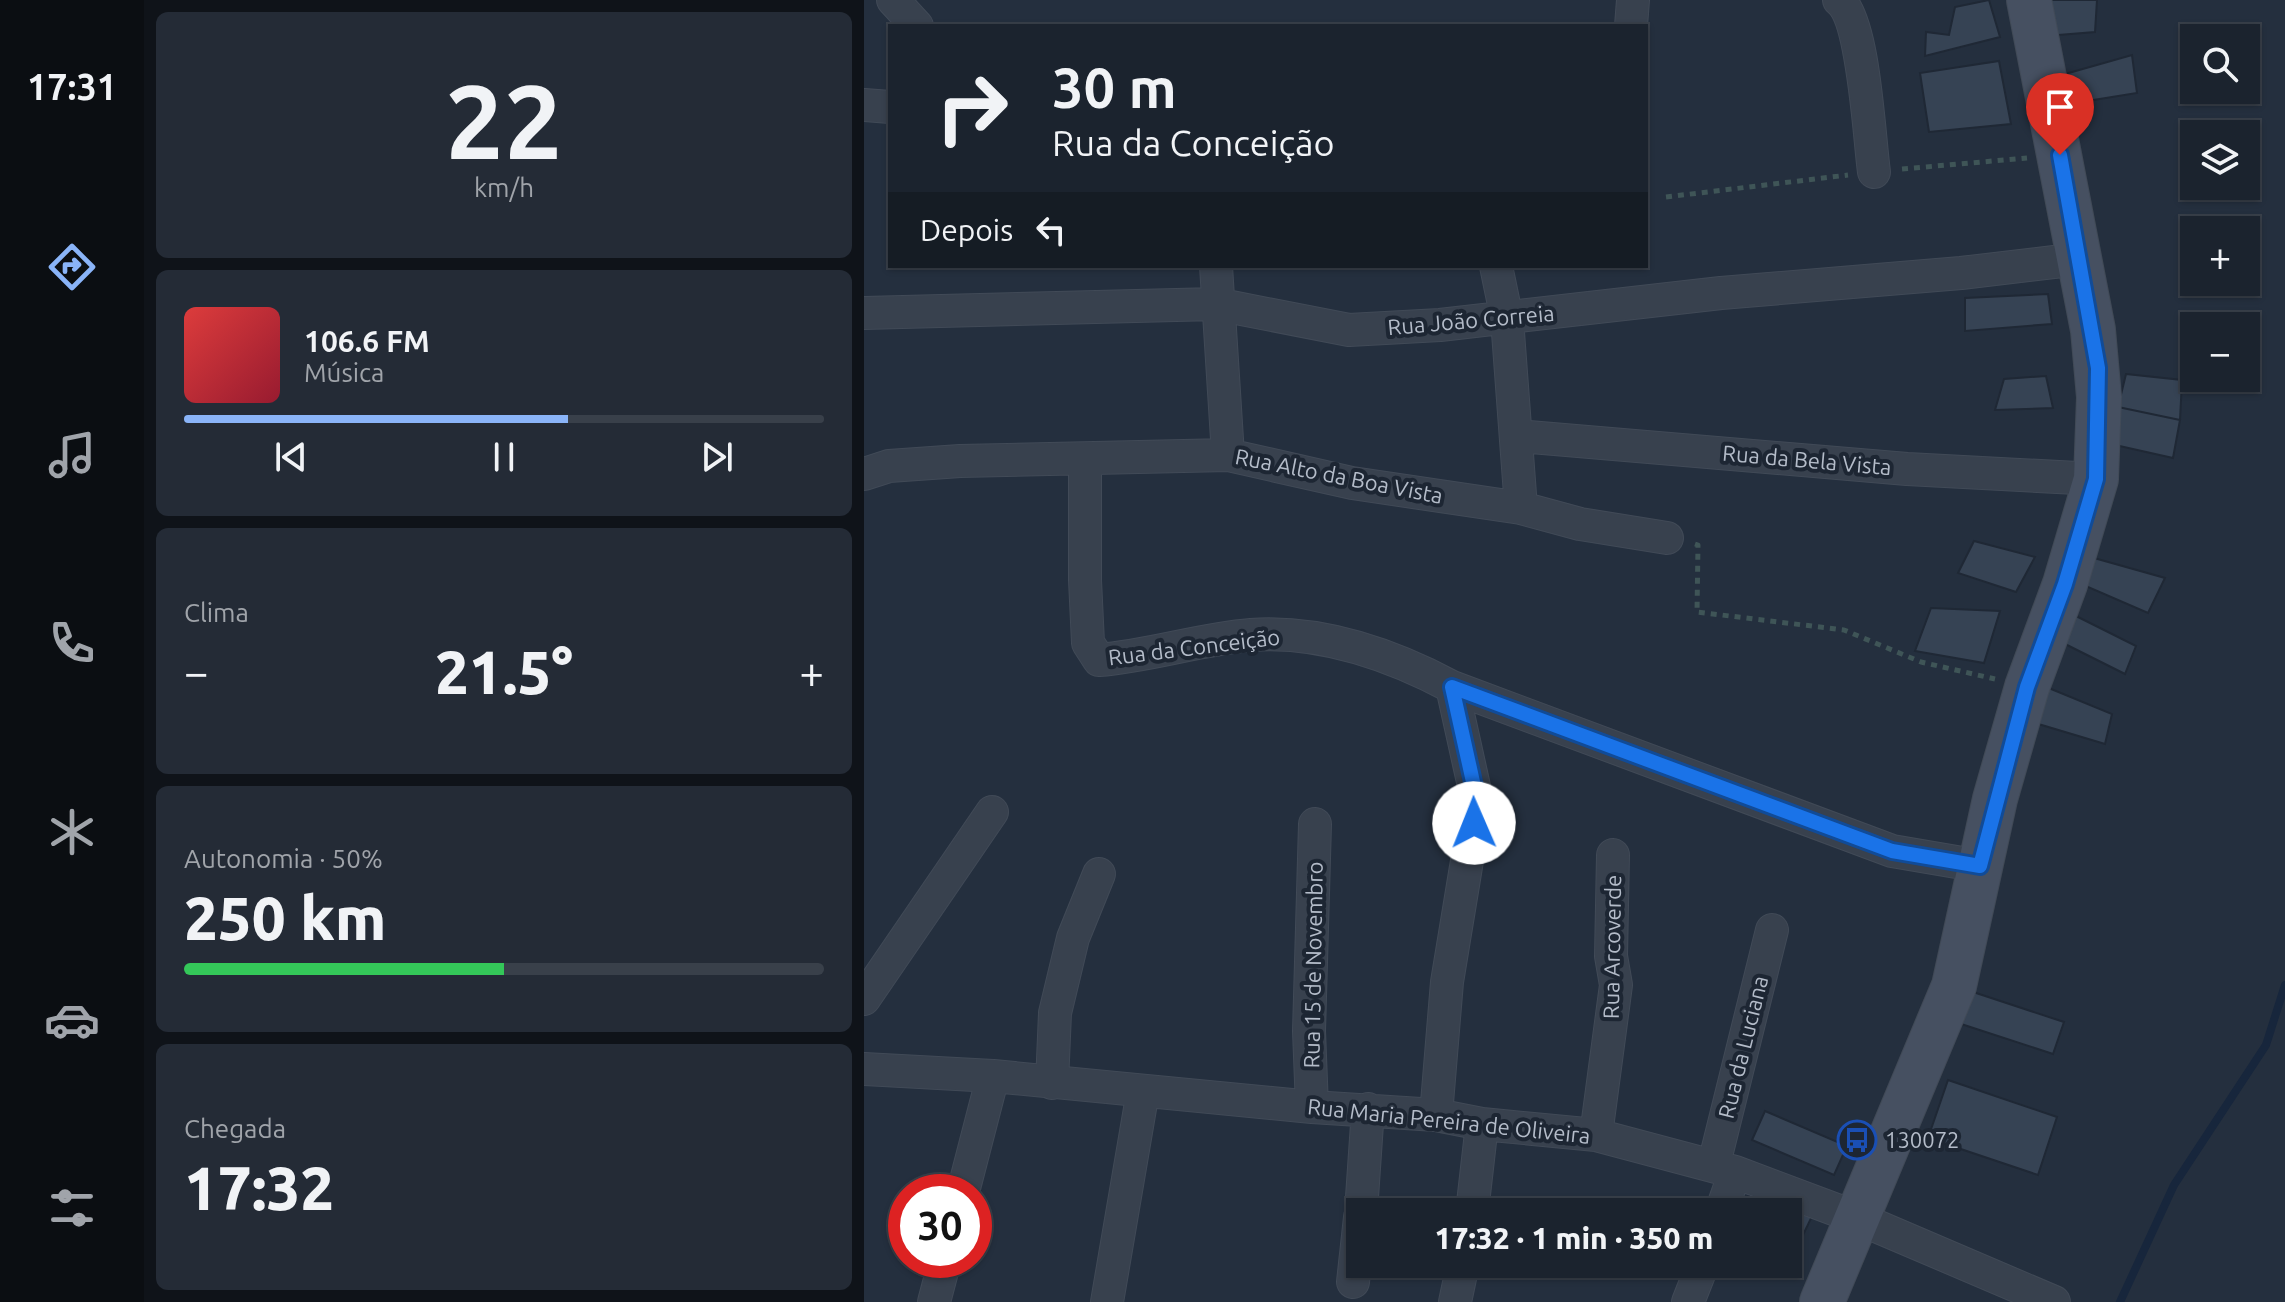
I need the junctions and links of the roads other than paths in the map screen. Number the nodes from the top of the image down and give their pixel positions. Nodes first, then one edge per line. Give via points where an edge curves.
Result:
1 (893, 0) edge
2 (1633, 0) edge
3 (1648, 0) edge
4 (1839, 0) edge
5 (2029, 0) edge
6 (915, 24) edge
7 (1631, 24) edge
8 (864, 105) edge
9 (888, 107) edge
10 (1874, 172) dead end
11 (2079, 259) junction
12 (1216, 268) edge
13 (1496, 268) edge
14 (1216, 304) junction
15 (864, 313) edge
16 (1507, 319) junction
17 (1518, 436) junction
18 (1228, 455) junction
19 (1085, 460) junction
20 (864, 474) edge
21 (2096, 479) junction
22 (1521, 508) junction
23 (1667, 538) road end
24 (1452, 687) junction
25 (992, 812) dead end
26 (1315, 824) dead end
27 (1613, 855) dead end
28 (1980, 866) junction
29 (1099, 874) dead end
30 (1772, 930) dead end
31 (864, 999) edge
32 (864, 1069) edge
33 (993, 1076) junction
34 (1052, 1083) junction
35 (1143, 1091) junction
36 (1312, 1107) junction
37 (1368, 1109) junction
38 (1436, 1115) junction
39 (1482, 1124) junction
40 (1596, 1135) junction
41 (1724, 1168) junction
42 (968, 1174) edge
43 (1361, 1198) edge
44 (1474, 1198) edge
45 (1722, 1198) edge
46 (1855, 1217) junction
47 (940, 1278) edge
48 (1353, 1278) edge
49 (1460, 1278) edge
50 (1697, 1278) edge
51 (1353, 1282) dead end
52 (934, 1302) edge
53 (1107, 1302) edge
54 (1455, 1302) edge
55 (1688, 1302) edge
56 (1822, 1302) edge
57 (2054, 1302) edge

1 - 6 street
2 - 3 street
2 - 7 street
4 - 10 street via 1847,6 1858,41
5 - 11 main road
8 - 9 street
11 - 16 street, Rua João Correia
11 - 21 main road via 2098,368
12 - 14 street
13 - 16 street
14 - 15 street, Rua João Correia
14 - 16 street, Rua João Correia via 1349,330
14 - 18 street
16 - 17 street
17 - 21 street, Rua da Bela Vista via 1907,469
17 - 22 street
18 - 19 street, Rua Alto da Boa Vista
18 - 22 street, Rua Alto da Boa Vista via 1352,483
19 - 20 street, Rua Alto da Boa Vista via 960,461 889,466
19 - 24 street, Rua da Conceição via 1088,643 1099,660 1249,635 1312,636 1413,666
21 - 28 main road via 2027,687
22 - 23 street, Rua Alto da Boa Vista
24 - 28 street, Rua da Conceição via 1892,851
24 - 38 street via 1477,800 1447,982
25 - 31 street
26 - 36 street, Rua 15 de Novembro
27 - 40 street, Rua Arcoverde via 1611,956 1616,985
28 - 46 main road via 1954,986
29 - 34 street via 1073,938 1055,1013
30 - 41 street, Rua da Luciana
32 - 33 street, Rua Maria Pereira de Oliveira
33 - 34 street, Rua Maria Pereira de Oliveira
33 - 42 street
34 - 35 street, Rua Maria Pereira de Oliveira
35 - 36 street, Rua Maria Pereira de Oliveira
35 - 53 street
36 - 37 street, Rua Maria Pereira de Oliveira
37 - 38 street, Rua Maria Pereira de Oliveira
37 - 43 street
38 - 39 street, Rua Maria Pereira de Oliveira
39 - 40 street, Rua Maria Pereira de Oliveira
39 - 44 street
40 - 41 street, Rua Maria Pereira de Oliveira
41 - 45 street, Rua da Luciana
41 - 46 street, Rua Maria Pereira de Oliveira
46 - 56 main road
46 - 57 street, Rua Maria Pereira de Oliveira
47 - 52 street
48 - 51 street
49 - 54 street
50 - 55 street

